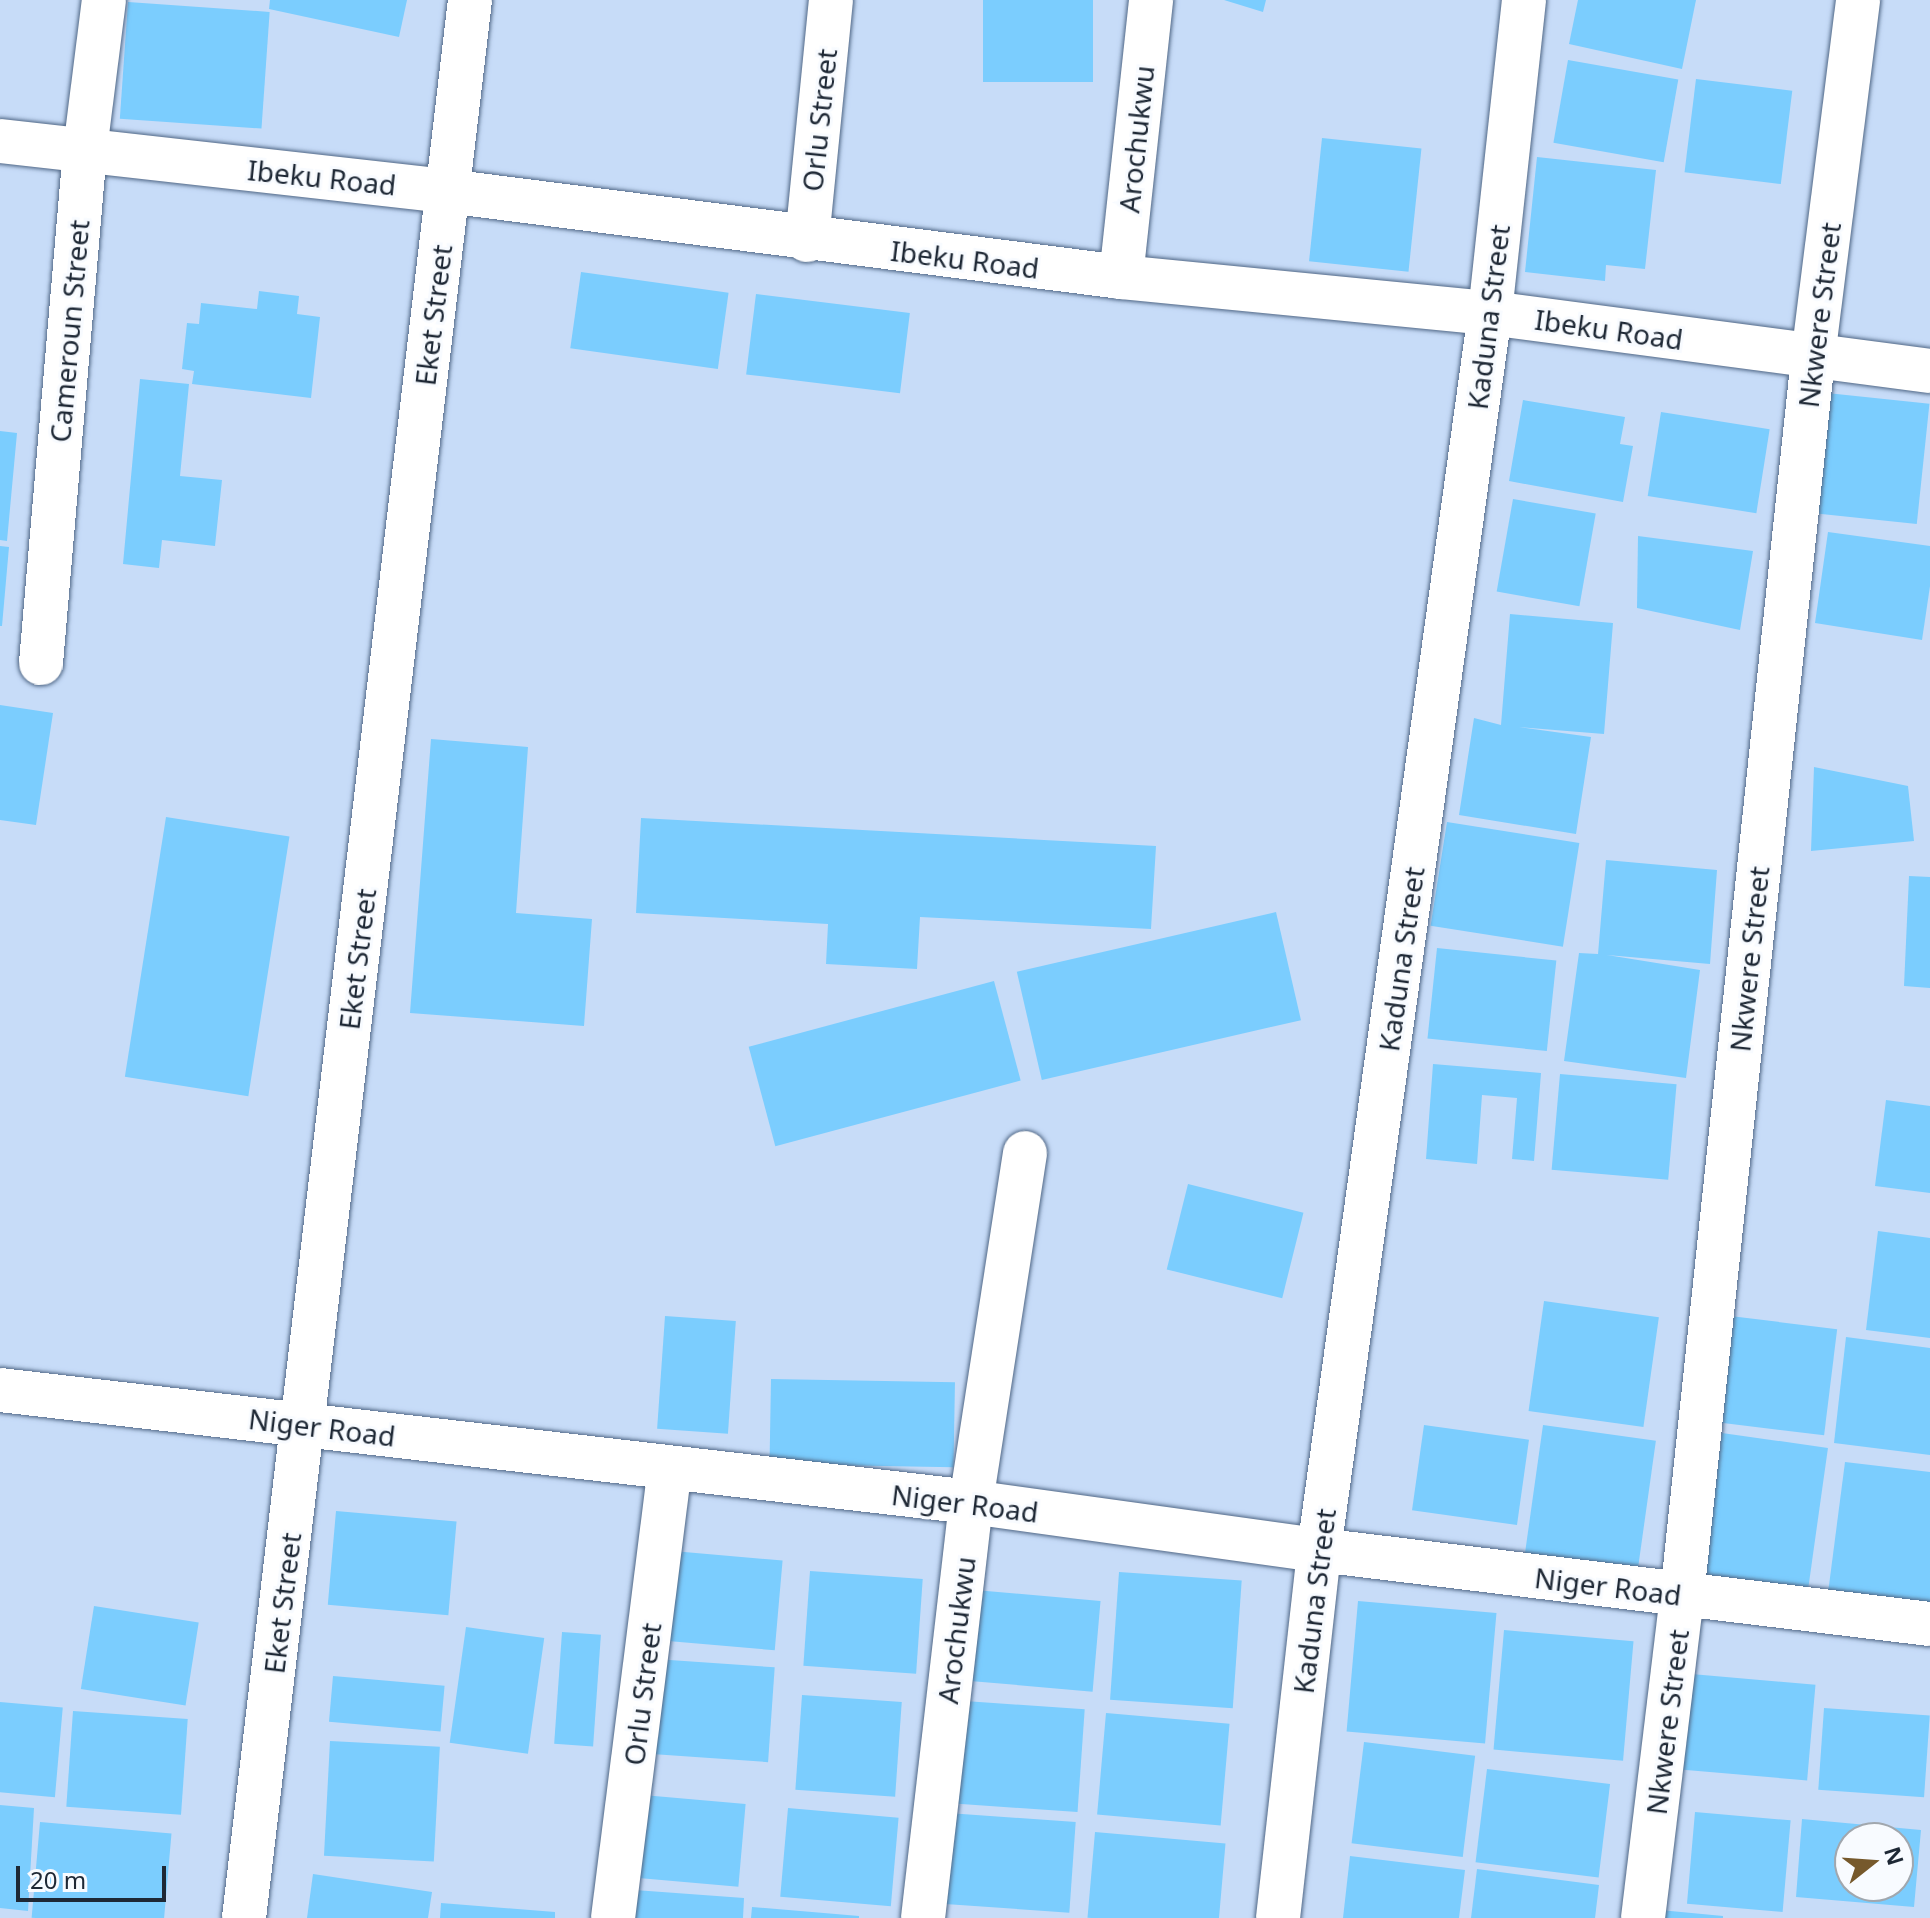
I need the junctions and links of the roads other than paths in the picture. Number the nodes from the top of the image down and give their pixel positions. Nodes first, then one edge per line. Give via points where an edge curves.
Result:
1 (104, 0) edge
2 (470, 0) edge
3 (831, 0) edge
4 (1151, 0) edge
5 (1524, 0) edge
6 (1858, 0) edge
7 (0, 141) edge
8 (85, 150) junction
9 (447, 191) junction
10 (807, 240) junction
11 (1121, 277) junction
12 (1490, 313) junction
13 (1813, 357) junction
14 (1930, 371) edge
15 (41, 663) dead end
16 (1025, 1153) dead end
17 (0, 1390) edge
18 (303, 1424) junction
19 (670, 1469) junction
20 (971, 1502) junction
21 (1319, 1550) junction
22 (1682, 1596) junction
23 (1930, 1624) edge
24 (244, 1918) edge
25 (613, 1918) edge
26 (923, 1918) edge
27 (1278, 1918) edge
28 (1643, 1918) edge

1 - 8 street, Cameroun Street
2 - 9 street, Eket Street
3 - 10 street, Orlu Street
4 - 11 street, Arochukwu
5 - 12 street, Kaduna Street
6 - 13 street, Nkwere Street
7 - 8 street, Ibeku Road
8 - 9 street, Ibeku Road
8 - 15 street, Cameroun Street
9 - 10 street, Ibeku Road
9 - 18 street, Eket Street
10 - 11 street, Ibeku Road
11 - 12 street, Ibeku Road
12 - 13 street, Ibeku Road
12 - 21 street, Kaduna Street
13 - 14 street, Ibeku Road
13 - 22 street, Nkwere Street
16 - 20 street, Arochukwu
17 - 18 street, Niger Road
18 - 19 street, Niger Road
18 - 24 street, Eket Street
19 - 20 street, Niger Road
19 - 25 street, Orlu Street
20 - 21 street, Niger Road
20 - 26 street, Arochukwu
21 - 22 street, Niger Road
21 - 27 street, Kaduna Street
22 - 23 street, Niger Road
22 - 28 street, Nkwere Street

